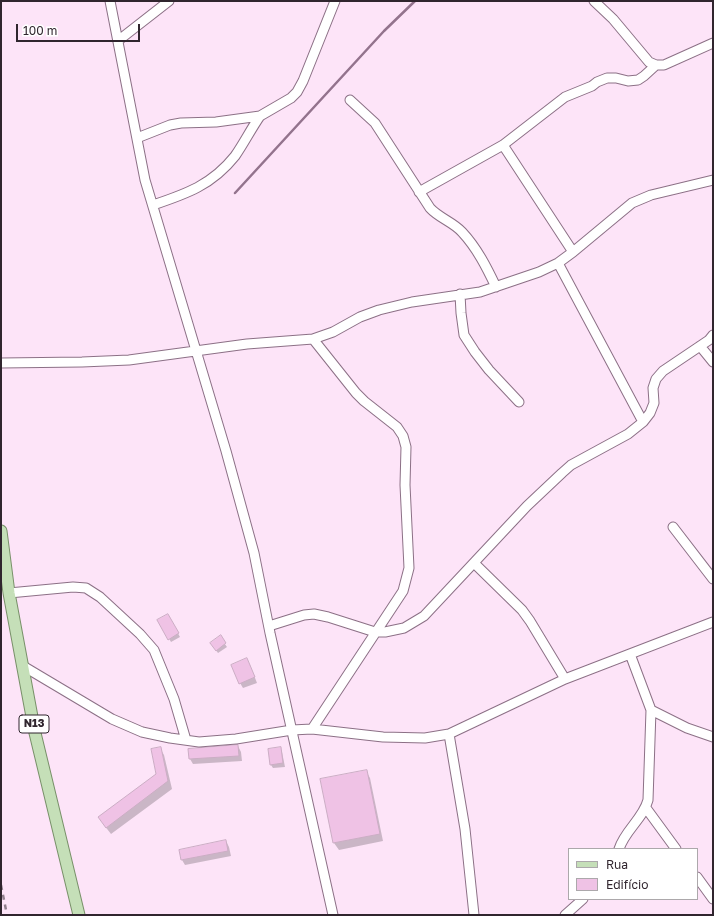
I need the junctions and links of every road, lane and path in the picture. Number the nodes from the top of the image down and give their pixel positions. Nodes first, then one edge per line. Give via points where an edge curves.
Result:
1 (110, 1) edge
2 (169, 1) edge
3 (335, 1) edge
4 (594, 1) edge
5 (119, 40) junction
6 (713, 43) edge
7 (656, 65) junction
8 (350, 100) dead end
9 (260, 116) junction
10 (137, 138) junction
11 (503, 145) junction
12 (713, 180) edge
13 (419, 192) junction
14 (153, 205) junction
15 (573, 252) junction
16 (558, 263) junction
17 (496, 287) junction
18 (460, 294) junction
19 (713, 335) edge
20 (313, 339) junction
21 (700, 346) junction
22 (196, 350) junction
23 (713, 362) edge
24 (1, 363) edge
25 (519, 402) dead end
26 (643, 422) junction
27 (673, 527) dead end
28 (1, 531) edge
29 (474, 563) junction
30 (713, 579) edge
31 (8, 593) junction
32 (713, 622) edge
33 (269, 626) junction
34 (375, 632) junction
35 (630, 654) junction
36 (23, 666) junction
37 (565, 679) junction
38 (650, 710) junction
39 (312, 729) junction
40 (292, 730) junction
41 (449, 734) junction
42 (713, 737) edge
43 (186, 740) junction
44 (646, 808) junction
45 (619, 848) edge
46 (675, 848) edge
47 (698, 878) edge
48 (713, 899) edge
49 (582, 900) edge
50 (79, 915) edge
51 (333, 915) edge
52 (474, 915) edge
53 (565, 915) edge

1 - 5 street
2 - 5 street
3 - 9 street via 297,92
4 - 7 street via 649,62
5 - 10 street
6 - 7 street via 664,65
7 - 11 street via 638,80 607,78 574,92
8 - 13 street via 375,123
9 - 10 street via 211,123 181,122
9 - 14 street via 236,155 226,166 199,188
10 - 14 street
11 - 13 street
11 - 15 street
12 - 15 street via 651,195 632,203
13 - 17 street via 437,215 462,232 485,262
14 - 22 street
15 - 16 street
16 - 17 street
16 - 26 street
17 - 18 street
18 - 20 street via 379,310
18 - 25 street via 464,335 484,364
19 - 21 street
20 - 22 street
20 - 34 street via 356,393 397,428 406,447 409,568 403,591
21 - 23 street
21 - 26 street via 663,371 656,379 653,388 654,403
22 - 24 street via 129,360
22 - 33 street via 254,553
26 - 29 street via 628,434 571,465 526,506
27 - 30 street
28 - 31 main road, N13
29 - 34 street via 424,616 404,628
29 - 37 street via 522,610
31 - 36 main road, N13
31 - 43 street via 73,587 86,588 100,596 154,650 174,699
32 - 35 street
33 - 34 street via 314,614
33 - 40 street
34 - 39 street
35 - 37 street
35 - 38 street
36 - 43 street via 112,719 142,732
36 - 50 main road, N13 via 35,733
37 - 41 street
38 - 42 street
38 - 44 street
39 - 40 street
39 - 41 street via 383,737 425,738
40 - 43 street via 236,739 199,742
40 - 51 street
41 - 52 street via 465,829
44 - 45 street
44 - 46 street
47 - 48 street
49 - 53 street

